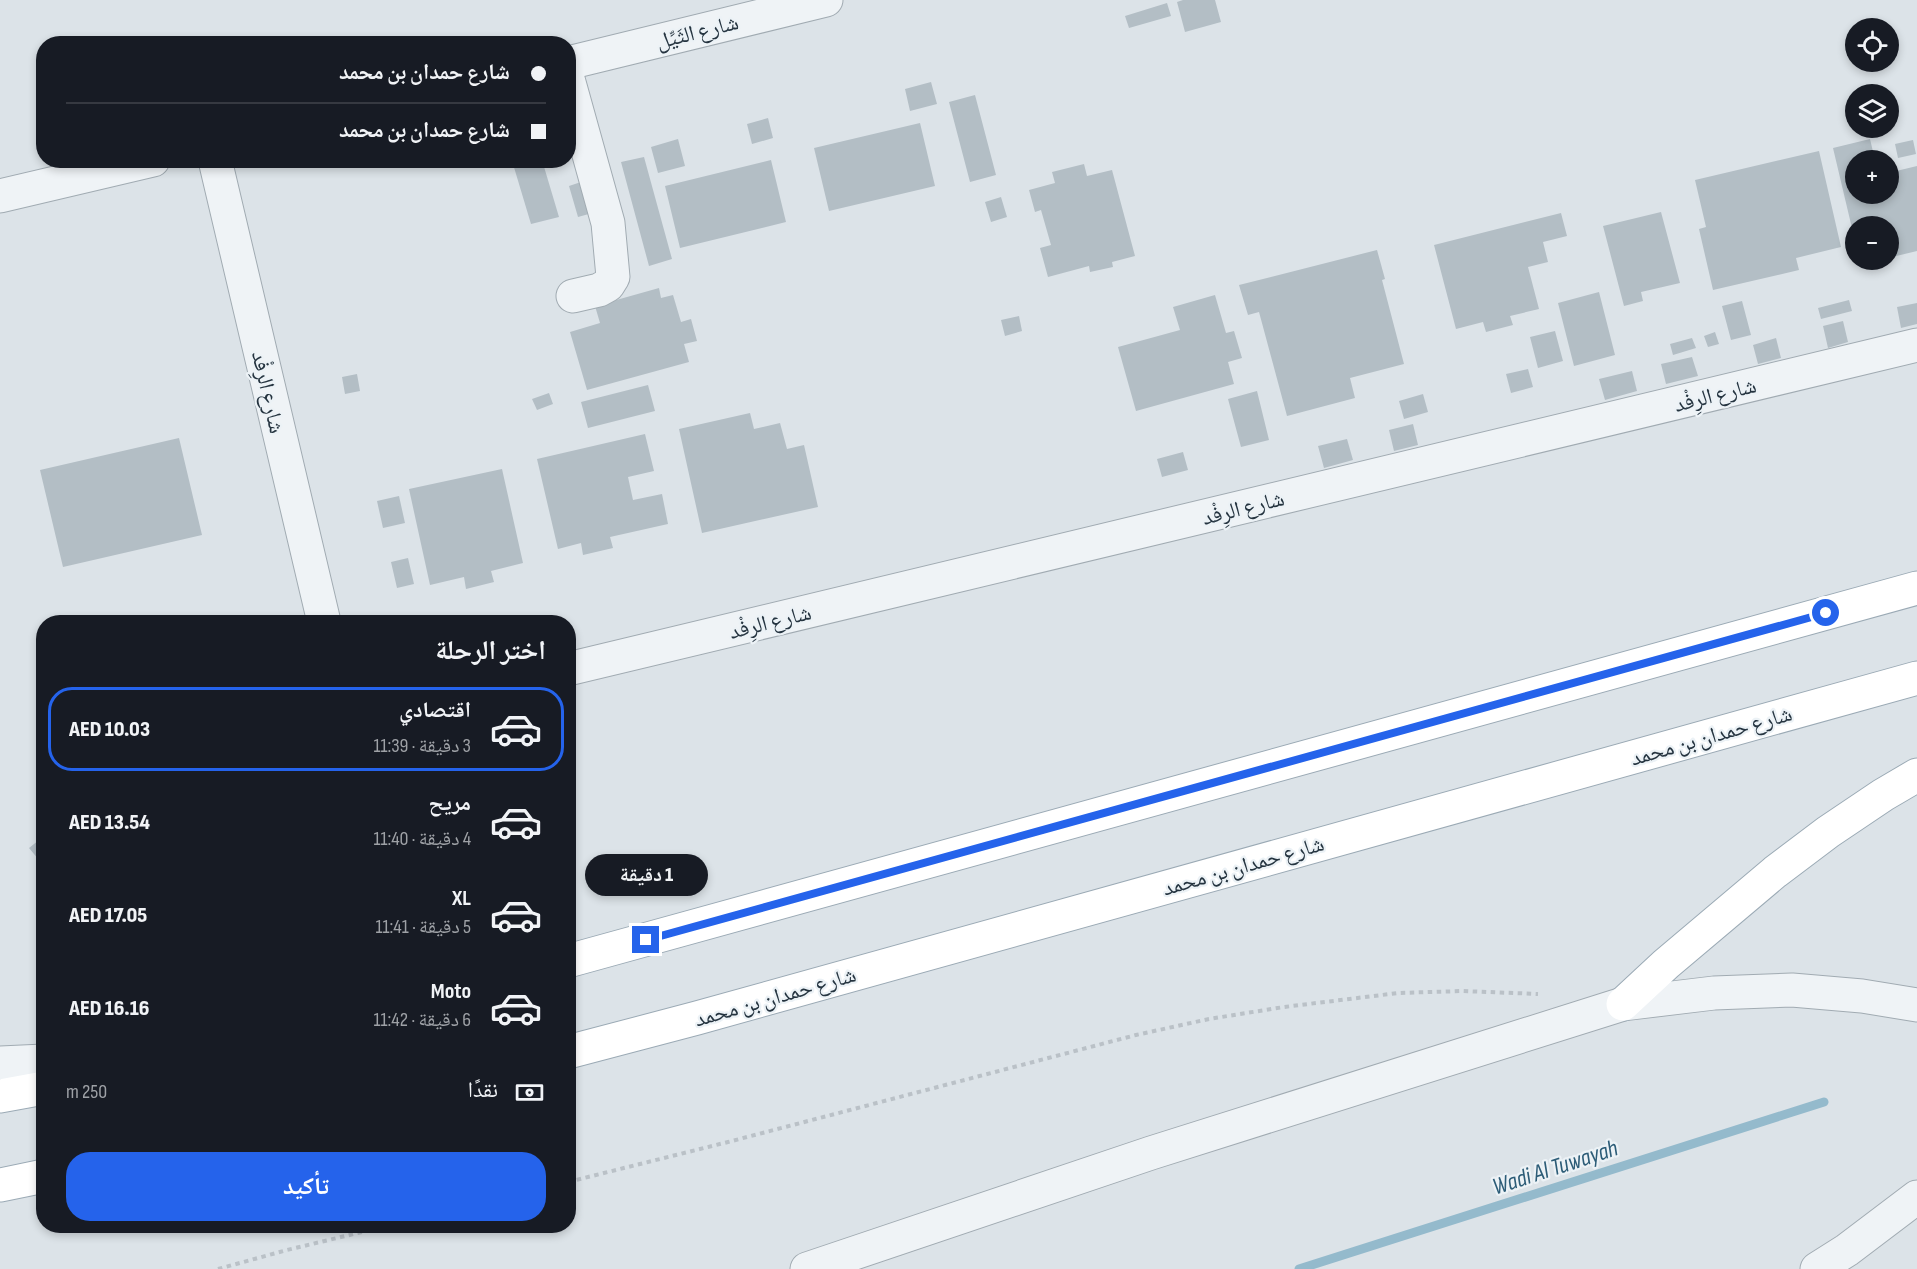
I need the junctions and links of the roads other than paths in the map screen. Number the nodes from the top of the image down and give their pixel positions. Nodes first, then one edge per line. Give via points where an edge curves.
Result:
1 (826, 0) edge
2 (576, 61) edge
3 (576, 108) edge
4 (119, 168) edge
5 (217, 168) edge
6 (0, 196) edge
7 (573, 296) dead end
8 (1917, 345) edge
9 (1917, 588) edge
10 (322, 615) edge
11 (576, 667) edge
12 (1917, 678) edge
13 (1917, 775) edge
14 (576, 959) edge
15 (1623, 1004) junction
16 (1917, 1005) edge
17 (576, 1050) edge
18 (36, 1061) edge
19 (0, 1063) edge
20 (36, 1089) edge
21 (0, 1096) edge
22 (36, 1178) edge
23 (0, 1185) edge
24 (1917, 1197) edge
25 (807, 1269) edge
26 (1817, 1269) edge

1 - 2 street, شارع الثَيِّل
3 - 7 street via 608,223 613,277 608,285
4 - 6 street
5 - 10 street, شارع الرِفْد
8 - 11 street, شارع الرِفْد
9 - 14 main road
12 - 17 main road, شارع حمدان بن محمد
13 - 15 main road via 1828,832 1775,872
15 - 16 street via 1714,993 1792,990
15 - 25 street via 1150,1153
18 - 19 street
20 - 21 main road
22 - 23 main road
24 - 26 street

